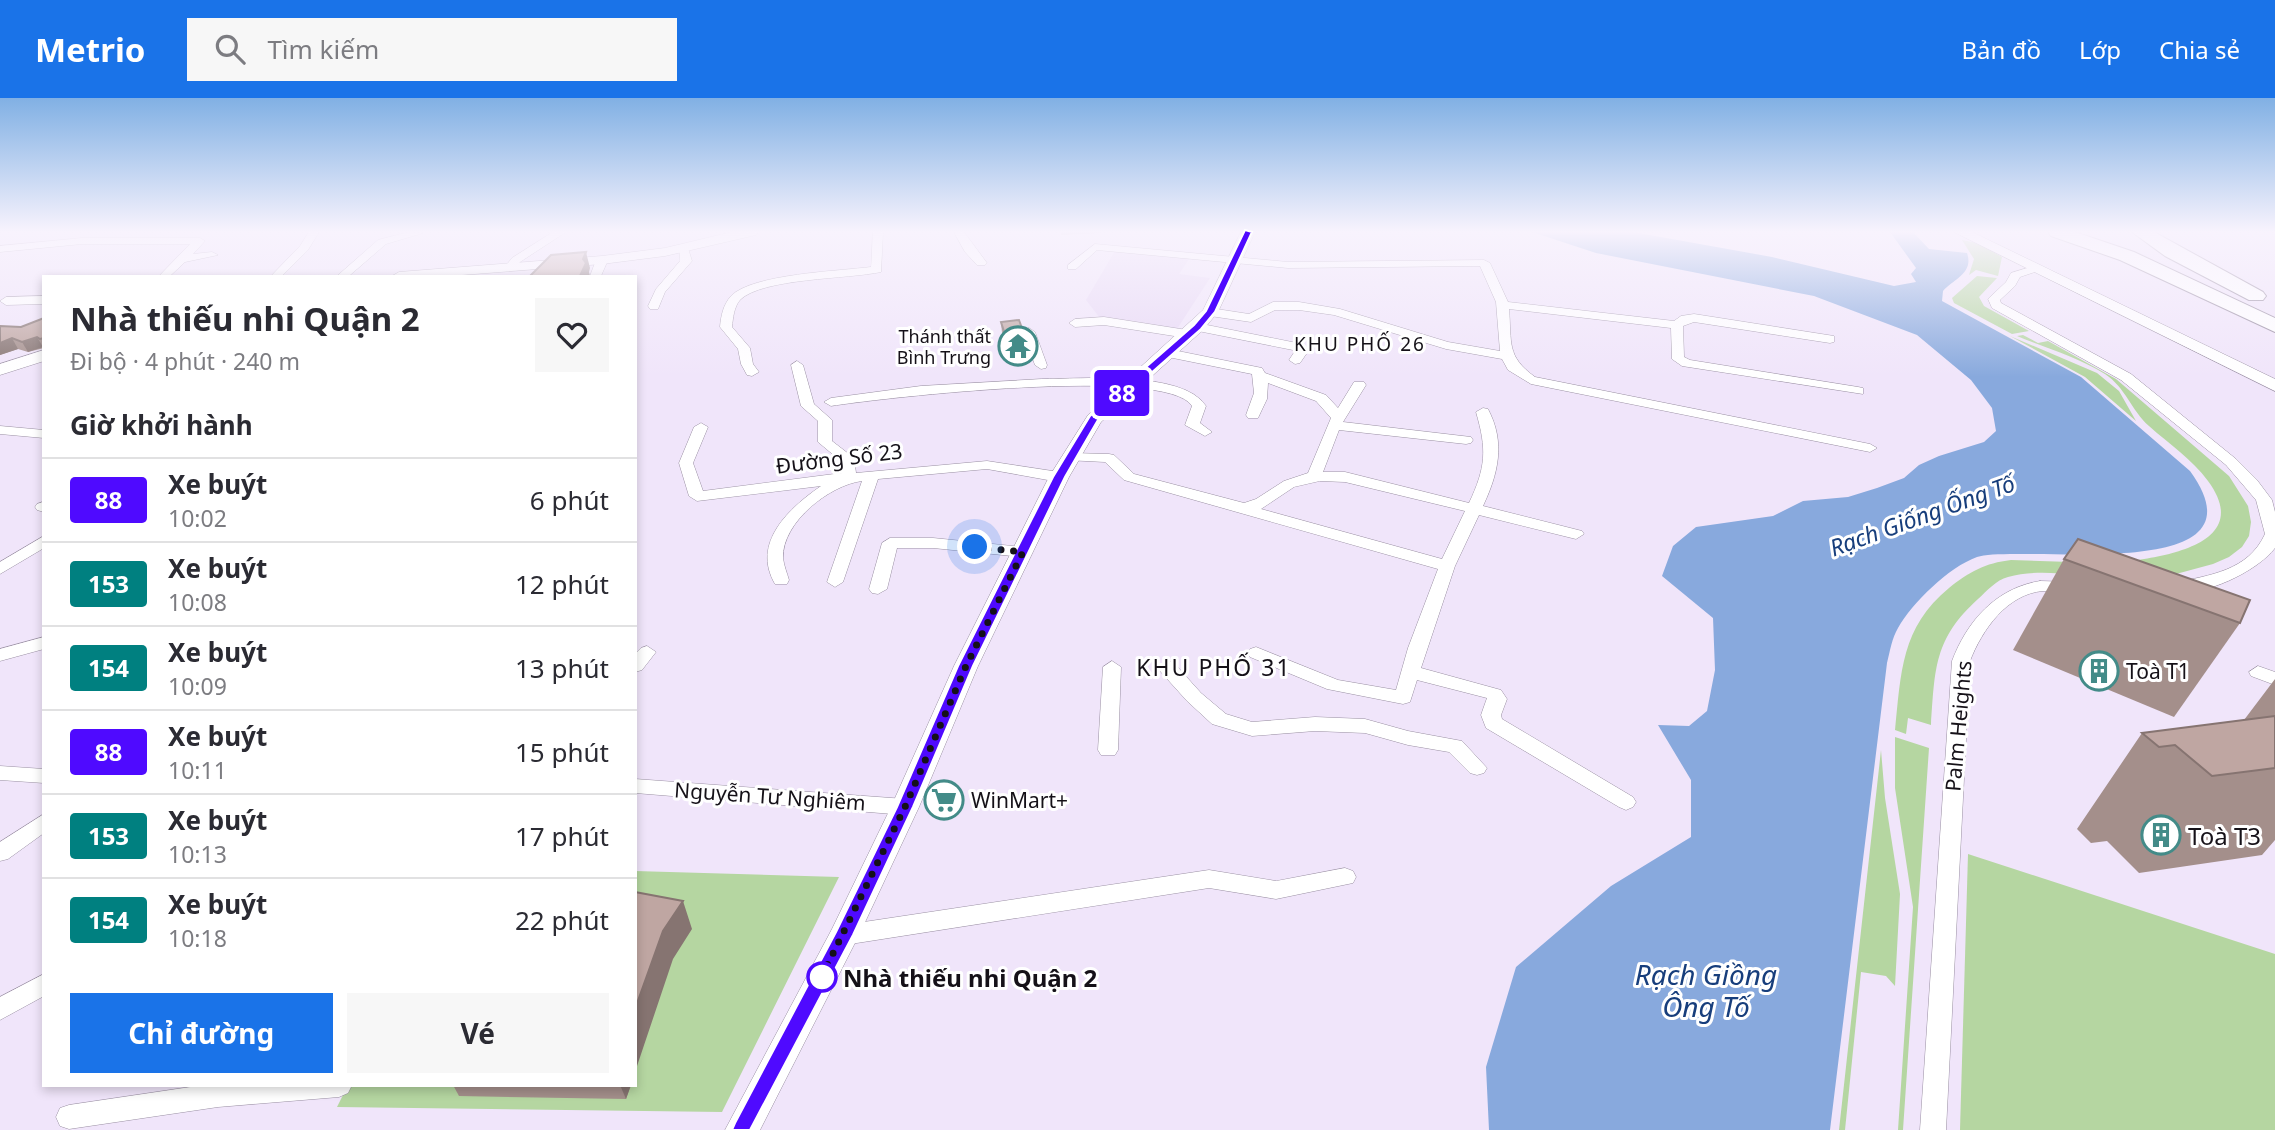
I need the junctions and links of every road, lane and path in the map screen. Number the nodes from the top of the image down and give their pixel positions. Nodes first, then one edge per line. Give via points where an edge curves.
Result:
1 (669, 280) edge
2 (793, 280) edge
3 (1223, 280) edge
4 (1491, 280) edge
5 (2012, 280) edge
6 (2062, 280) edge
7 (2177, 280) edge
8 (2226, 280) edge
9 (42, 300) edge
10 (1502, 305) junction
11 (2275, 305) edge
12 (654, 306) dead end
13 (6, 307) dead end
14 (1075, 323) dead end
15 (1198, 325) junction
16 (1677, 326) junction
17 (2275, 326) edge
18 (1029, 332) dead end
19 (1830, 339) dead end
20 (1168, 352) junction
21 (42, 356) edge
22 (1507, 356) junction
23 (1295, 360) dead end
24 (797, 365) dead end
25 (1041, 365) dead end
26 (4, 366) edge
27 (752, 372) dead end
28 (1260, 376) junction
29 (1132, 384) junction
30 (1359, 386) dead end
31 (2275, 386) edge
32 (1858, 391) dead end
33 (831, 402) dead end
34 (1483, 412) dead end
35 (1253, 415) dead end
36 (1337, 421) junction
37 (701, 427) dead end
38 (0, 430) edge
39 (1205, 432) dead end
40 (42, 434) edge
41 (1466, 440) dead end
42 (1870, 448) dead end
43 (1071, 457) junction
44 (1315, 474) junction
45 (872, 475) junction
46 (1059, 477) junction
47 (841, 480) junction
48 (1244, 508) junction
49 (1473, 509) junction
50 (1576, 534) dead end
51 (42, 542) edge
52 (1023, 552) junction
53 (1447, 566) junction
54 (0, 569) edge
55 (781, 580) dead end
56 (835, 582) dead end
57 (2084, 587) edge
58 (2166, 588) edge
59 (878, 589) dead end
60 (42, 644) edge
61 (637, 651) edge
62 (1256, 653) dead end
63 (0, 655) edge
64 (637, 664) edge
65 (1112, 667) dead end
66 (1167, 667) dead end
67 (1411, 672) junction
68 (1108, 750) dead end
69 (1477, 768) dead end
70 (0, 774) edge
71 (42, 776) edge
72 (637, 786) edge
73 (1626, 802) dead end
74 (905, 807) junction
75 (42, 823) edge
76 (0, 853) edge
77 (1345, 877) dead end
78 (844, 935) junction
79 (42, 985) edge
80 (0, 1009) edge
81 (291, 1087) edge
82 (220, 1090) edge
83 (69, 1117) dead end
84 (737, 1128) edge
85 (1933, 1130) edge

1 - 12 street
2 - 27 street via 761,284 738,296 727,312 726,327 744,348
3 - 15 main road
4 - 10 street
5 - 58 street via 1994,299 1996,305 2131,380 2238,469 2268,509 2273,534 2258,560 2216,579
6 - 31 main road
7 - 17 highway
8 - 11 highway
9 - 13 street
10 - 16 street
10 - 22 street
14 - 15 street
15 - 20 main road
15 - 22 street via 1251,318 1273,306 1299,306 1336,312 1446,345
15 - 23 street via 1297,347 1303,350
16 - 19 street via 1694,318
16 - 32 street via 1678,359 1687,363
18 - 25 street
20 - 28 street via 1250,369
20 - 29 main road
21 - 26 main road
22 - 42 street via 1513,367 1531,380
24 - 47 street via 808,406 825,420 825,442 849,461 849,475
28 - 35 street via 1262,399
28 - 36 street via 1321,398
29 - 33 street via 926,387
29 - 39 street via 1194,398 1199,406 1192,425
29 - 43 main road via 1094,419
30 - 36 street
34 - 49 street via 1491,440 1489,477
36 - 41 street
36 - 44 street
37 - 47 street, Đường Số 23 via 686,463 697,496
38 - 40 street
43 - 46 main road
43 - 48 street via 1109,458 1129,477
44 - 48 street via 1281,488 1263,505
44 - 49 street via 1345,477
45 - 46 street, Đường Số 23 via 987,465
45 - 47 street, Đường Số 23
45 - 56 street
46 - 52 main road
47 - 55 street via 791,519 778,539 775,559
48 - 53 street
49 - 50 street
49 - 53 street
51 - 54 street
52 - 59 street via 890,543
52 - 74 main road via 966,666
53 - 67 street
57 - 85 street, Palm Heights via 2044,586 2015,594 1980,625 1961,661
60 - 63 street
61 - 64 street via 647,652
62 - 67 street via 1334,685 1395,698 1404,698
65 - 68 street
66 - 69 street via 1219,719 1252,729 1365,726 1455,746
67 - 73 street via 1494,694 1493,723
70 - 71 street
72 - 74 street, Nguyễn Tư Nghiêm
74 - 78 main road
75 - 76 street
77 - 78 street via 1276,890 1209,879
78 - 84 main road
79 - 80 street
81 - 82 street
82 - 83 street

